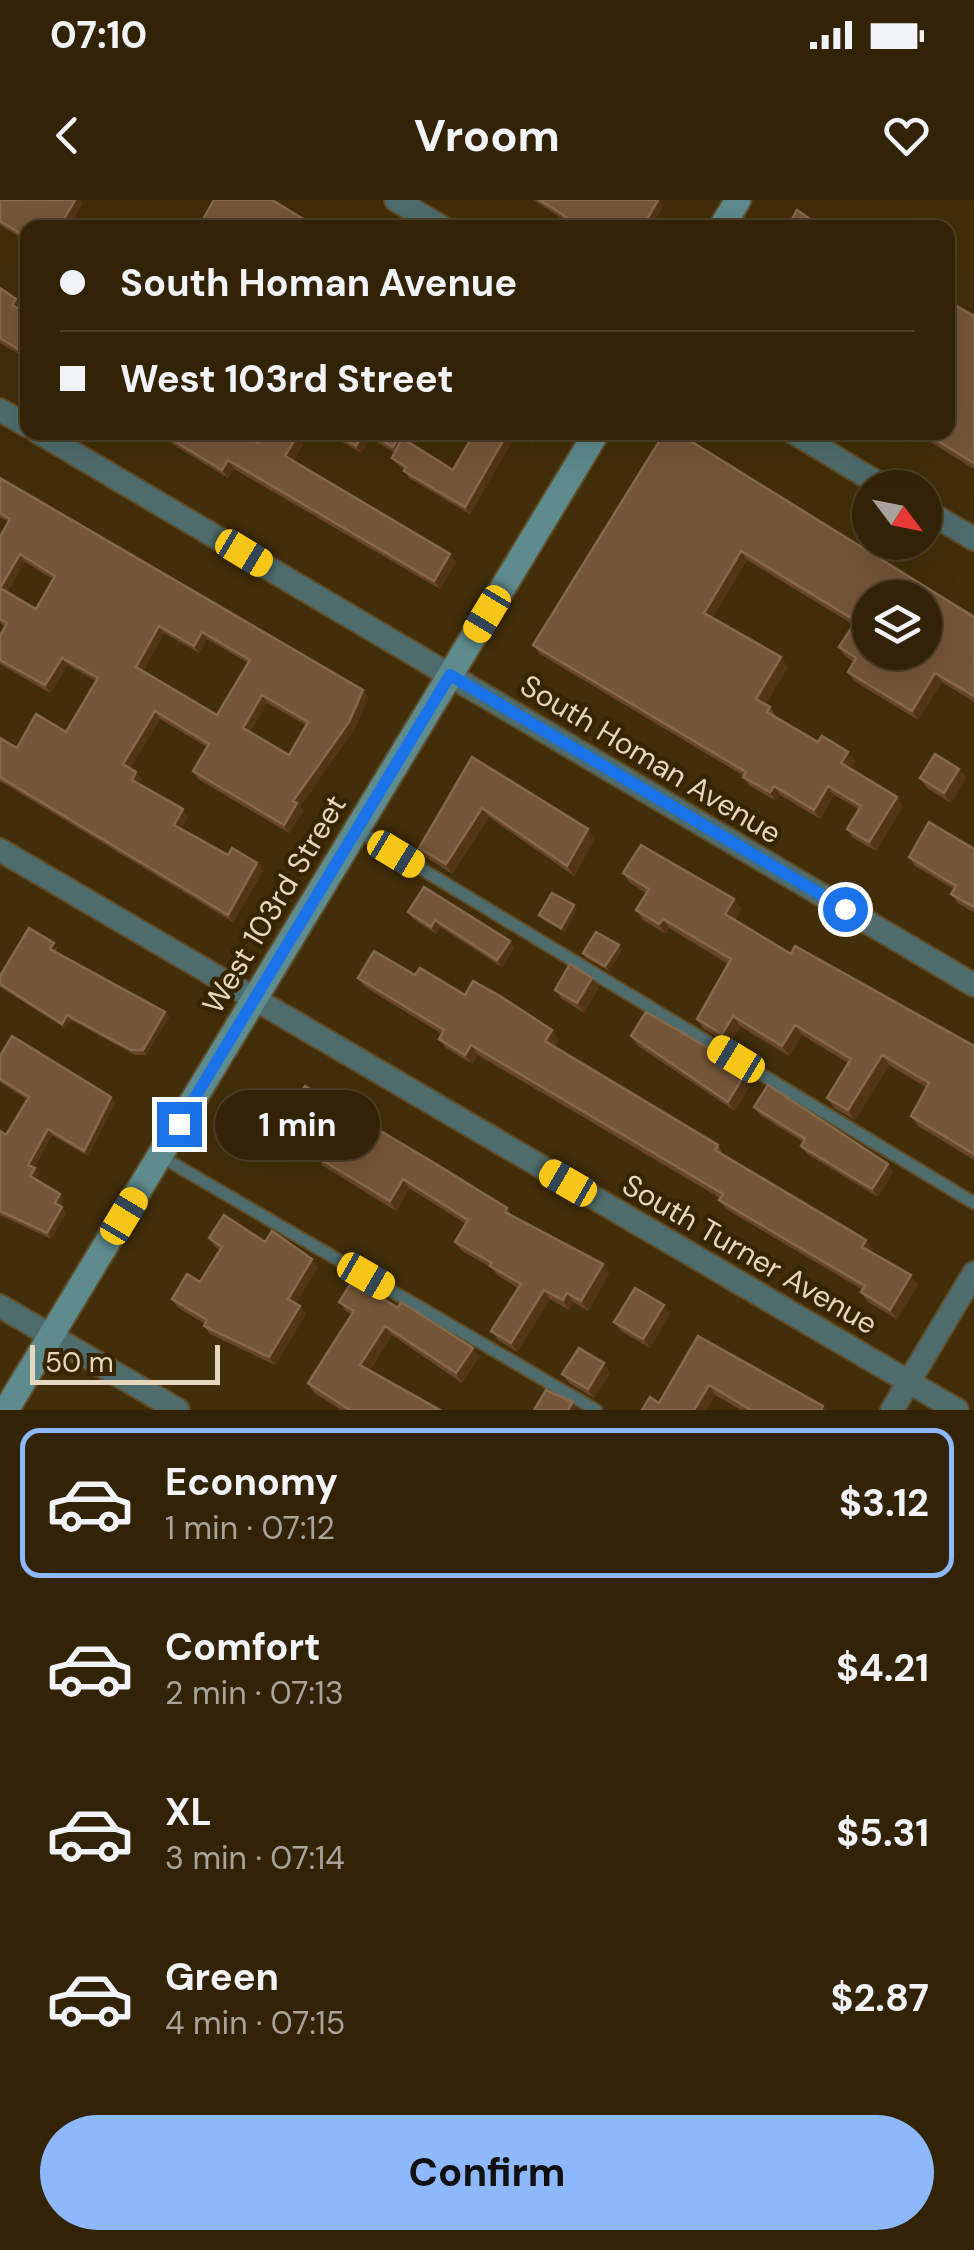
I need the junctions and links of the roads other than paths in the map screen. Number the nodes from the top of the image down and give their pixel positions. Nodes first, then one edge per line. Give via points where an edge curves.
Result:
1 (396, 200) edge
2 (430, 220) edge
3 (52, 440) edge
4 (593, 440) edge
5 (806, 440) edge
6 (856, 470) edge
7 (942, 520) edge
8 (974, 539) edge
9 (450, 675) junction
10 (357, 830) junction
11 (0, 850) edge
12 (974, 986) edge
13 (254, 1000) junction
14 (160, 1156) junction
15 (974, 1203) edge
16 (974, 1273) edge
17 (0, 1306) edge
18 (51, 1336) junction
19 (909, 1382) junction
20 (6, 1410) edge
21 (178, 1410) edge
22 (596, 1410) edge
23 (892, 1410) edge
24 (957, 1410) edge

1 - 2 street
3 - 9 street, South Homan Avenue
4 - 9 main road, West 103rd Street
5 - 6 street
7 - 8 street
9 - 10 main road, West 103rd Street
9 - 12 street, South Homan Avenue
10 - 13 main road, West 103rd Street
10 - 15 lane
11 - 13 street, South Turner Avenue
13 - 14 main road, West 103rd Street
13 - 19 street, South Turner Avenue
14 - 18 main road, West 103rd Street
14 - 22 lane
16 - 19 street
17 - 18 street
18 - 20 main road, West 103rd Street
18 - 21 street
19 - 23 street
19 - 24 street, South Turner Avenue

